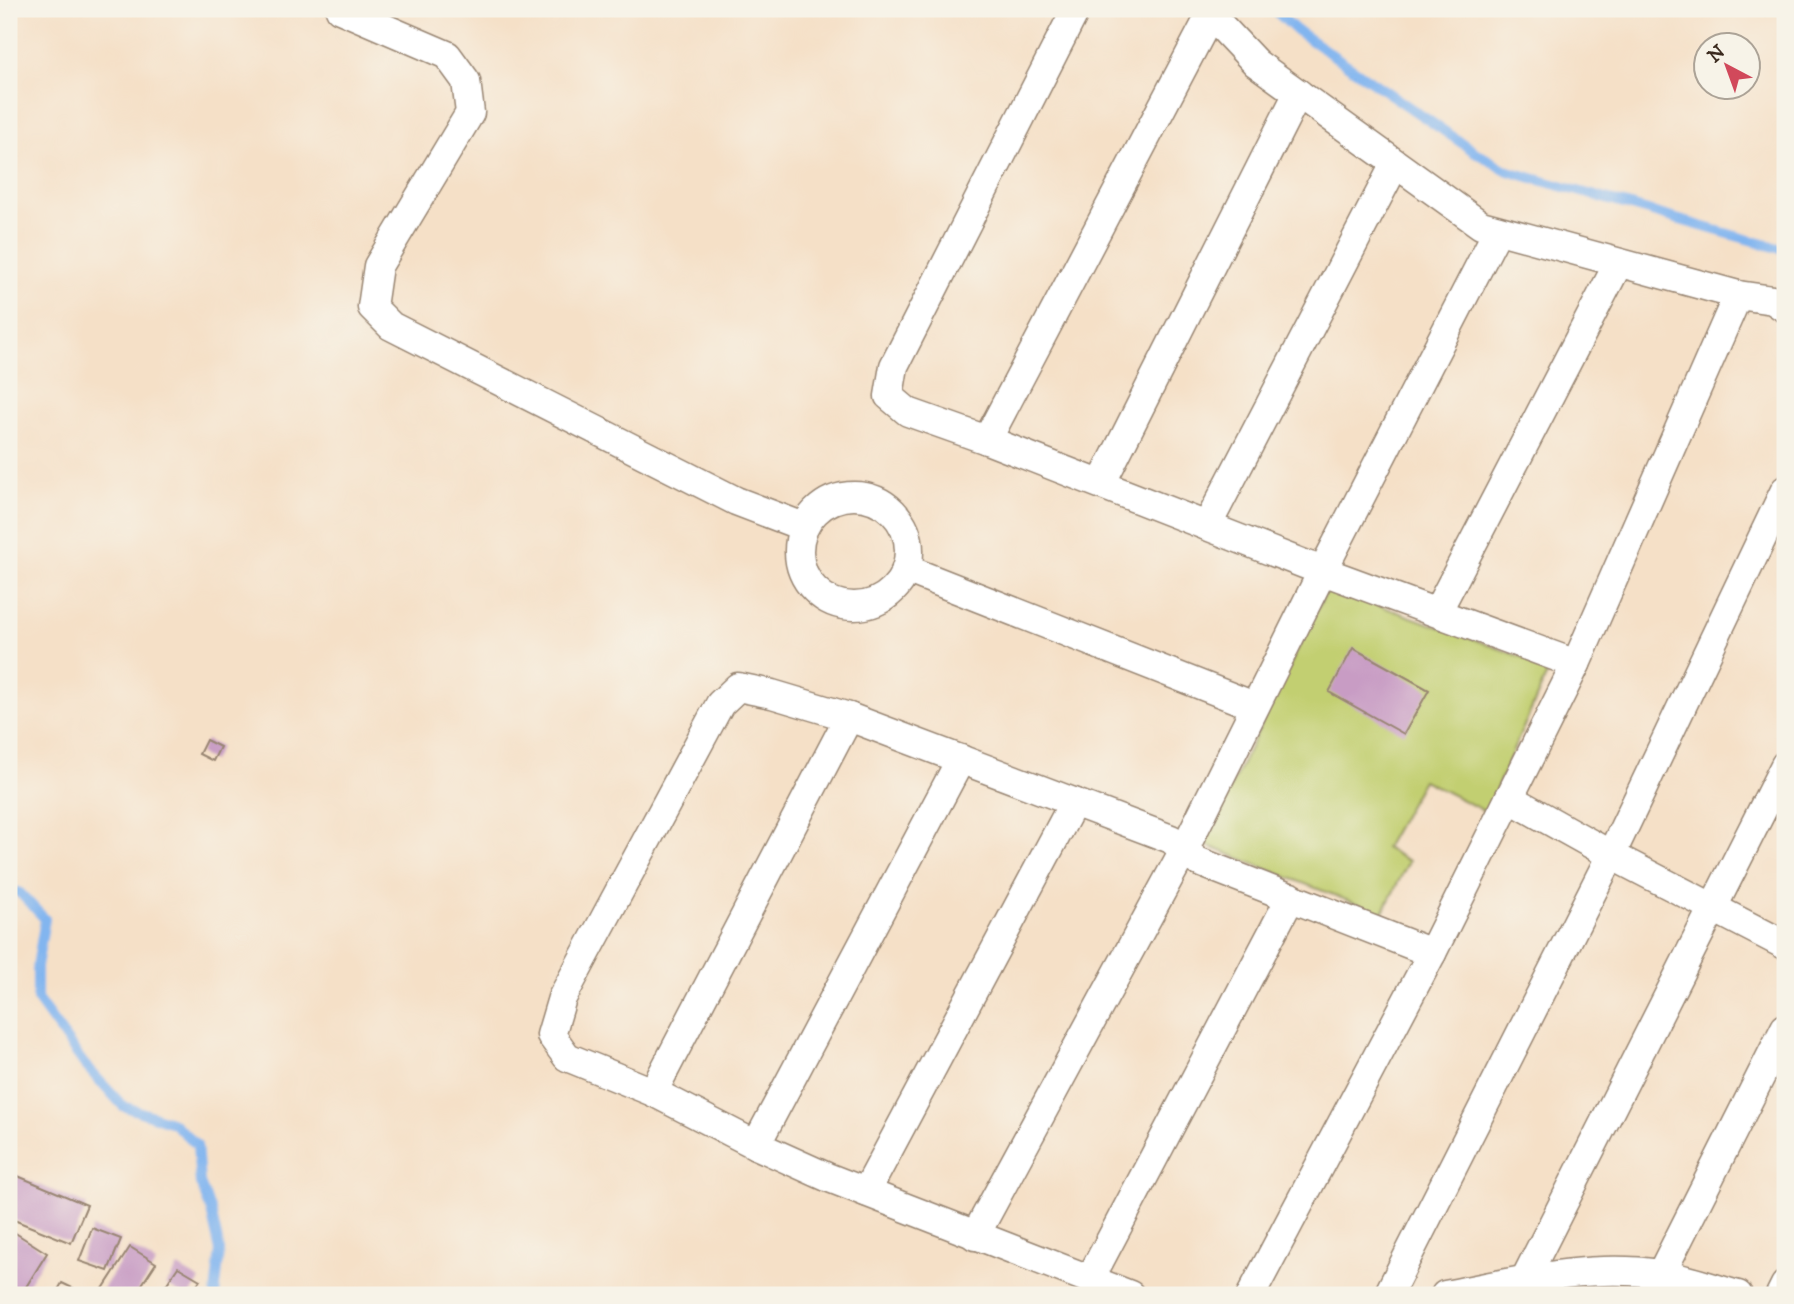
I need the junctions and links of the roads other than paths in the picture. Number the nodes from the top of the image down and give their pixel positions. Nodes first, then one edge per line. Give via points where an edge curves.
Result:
1 (340, 9) edge
2 (1076, 9) edge
3 (1208, 11) edge
4 (1298, 93) junction
5 (1395, 164) junction
6 (1498, 230) junction
7 (1618, 264) junction
8 (1738, 295) junction
9 (1785, 308) edge
10 (987, 440) junction
11 (1101, 484) junction
12 (1785, 490) edge
13 (1207, 526) junction
14 (804, 527) junction
15 (906, 569) junction
16 (1323, 570) junction
17 (1437, 612) junction
18 (1576, 664) junction
19 (1254, 706) junction
20 (849, 717) junction
21 (961, 759) junction
22 (1785, 765) edge
23 (1509, 798) junction
24 (1074, 802) junction
25 (1184, 850) junction
26 (1611, 855) junction
27 (1291, 897) junction
28 (1715, 908) junction
29 (1785, 945) edge
30 (1432, 953) junction
31 (1785, 1028) edge
32 (653, 1092) junction
33 (756, 1145) junction
34 (866, 1192) junction
35 (975, 1236) junction
36 (1661, 1274) junction
37 (1090, 1279) junction
38 (1525, 1279) junction
39 (1785, 1285) edge
40 (1130, 1295) edge
41 (1251, 1295) edge
42 (1388, 1295) edge
43 (1445, 1295) edge
44 (1738, 1295) edge
45 (1780, 1295) edge

1 - 14 street via 447,55 466,81 470,113 378,266 372,307 391,326 736,501
2 - 10 street via 894,366 889,396 908,412
3 - 4 street via 1256,62
3 - 10 street
4 - 5 street
4 - 11 street
5 - 6 street via 1481,225
5 - 13 street
6 - 7 street
6 - 16 street
7 - 8 street
7 - 17 street
8 - 9 street via 1773,300
8 - 18 street
10 - 11 street
11 - 13 street
12 - 26 street
13 - 16 street
14 - 15 street via 824,505 838,498 868,498 894,513 903,525 908,539
14 - 15 street via 799,544 803,570 818,593 833,602 850,606 884,597
15 - 19 street
16 - 17 street
16 - 19 street
17 - 18 street
18 - 23 street
19 - 25 street
20 - 21 street
20 - 32 street
20 - 32 street via 738,687 719,704 562,998 551,1035 567,1057
21 - 24 street
21 - 33 street
22 - 28 street
23 - 26 street
23 - 30 street
24 - 25 street via 1171,839
24 - 34 street
25 - 27 street via 1197,861
25 - 35 street
26 - 28 street
26 - 42 street
27 - 30 street
27 - 37 street
28 - 29 street
28 - 38 street
30 - 41 street
31 - 36 street
32 - 33 street
33 - 34 street
34 - 35 street
35 - 37 street
36 - 38 street via 1609,1270
36 - 44 street
37 - 40 street
38 - 43 street
39 - 45 street

